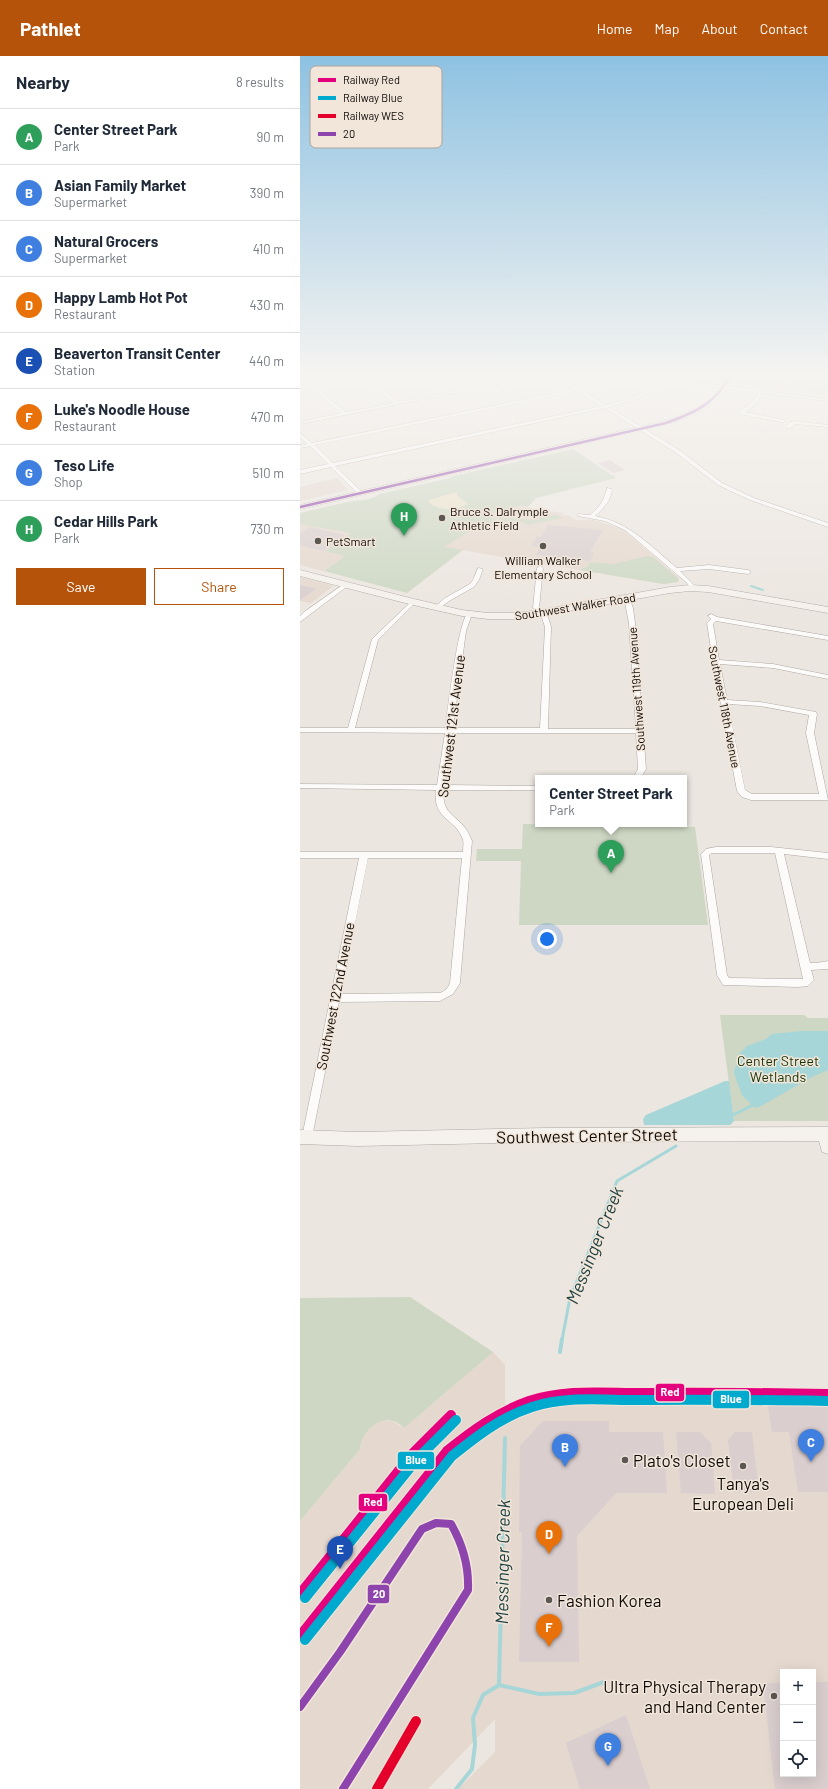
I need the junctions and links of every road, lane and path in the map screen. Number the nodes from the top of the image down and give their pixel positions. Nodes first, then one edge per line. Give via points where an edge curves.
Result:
1 (320, 454) edge
2 (388, 454) edge
3 (532, 454) edge
4 (681, 454) edge
5 (332, 466) junction
6 (300, 472) edge
7 (608, 488) dead end
8 (360, 493) junction
9 (300, 507) edge
10 (580, 515) dead end
11 (591, 517) junction
12 (828, 525) edge
13 (540, 568) dead end
14 (480, 569) dead end
15 (676, 570) junction
16 (748, 572) dead end
17 (300, 573) edge
18 (346, 584) junction
19 (694, 588) junction
20 (627, 598) junction
21 (413, 602) junction
22 (438, 608) junction
23 (828, 610) edge
24 (540, 613) junction
25 (469, 614) junction
26 (300, 620) edge
27 (828, 638) edge
28 (716, 662) junction
29 (828, 677) edge
30 (724, 702) junction
31 (300, 730) edge
32 (351, 730) junction
33 (448, 730) junction
34 (544, 731) junction
35 (639, 731) junction
36 (639, 775) edge
37 (300, 786) edge
38 (440, 787) junction
39 (535, 788) edge
40 (826, 797) edge
41 (779, 851) junction
42 (300, 855) edge
43 (364, 855) junction
44 (468, 855) junction
45 (828, 856) edge
46 (828, 965) edge
47 (805, 966) junction
48 (335, 998) junction
49 (827, 1138) edge
50 (302, 1139) edge

1 - 5 street
2 - 5 street
3 - 8 main road
4 - 12 street via 710,478 736,493
5 - 6 street
5 - 8 street
7 - 11 street via 609,496 606,502
8 - 9 main road
10 - 11 street
11 - 15 street via 607,520 627,529
13 - 24 street via 536,608
14 - 22 street via 473,584 450,597
15 - 16 street via 708,567
15 - 19 street
17 - 18 main road, Southwest Walker Road
18 - 21 main road, Southwest Walker Road
18 - 26 street
19 - 20 main road, Southwest Walker Road
19 - 23 main road, Southwest Walker Road
20 - 24 main road, Southwest Walker Road
20 - 35 street, Southwest 119th Avenue via 632,623
21 - 22 main road, Southwest Walker Road
21 - 32 street via 375,639
22 - 25 main road, Southwest Walker Road
24 - 25 main road, Southwest Walker Road via 506,616
24 - 34 street via 547,620 548,627
25 - 33 street, Southwest 121st Avenue via 463,631
27 - 28 street, Southwest 118th Avenue via 713,617 710,623
28 - 29 street via 773,666
28 - 30 street, Southwest 118th Avenue
30 - 40 street via 760,704 813,714 810,733
30 - 40 street, Southwest 118th Avenue via 740,789 745,795
31 - 32 street
32 - 33 street
33 - 34 street
33 - 38 street, Southwest 121st Avenue
34 - 35 street
35 - 36 street, Southwest 119th Avenue via 642,769
37 - 38 street
38 - 39 street
38 - 44 street, Southwest 121st Avenue via 442,810 463,831 468,841
41 - 45 street
41 - 47 street
41 - 47 street via 716,850 705,854 722,975 726,982 805,983 808,980
42 - 43 street
43 - 44 street
43 - 48 street, Southwest 122nd Avenue
44 - 48 street, Southwest 121st Avenue via 453,990 447,995 430,999
46 - 47 street
48 - 50 street, Southwest 122nd Avenue
49 - 50 main road, Southwest Center Street via 553,1135 346,1139 331,1142

